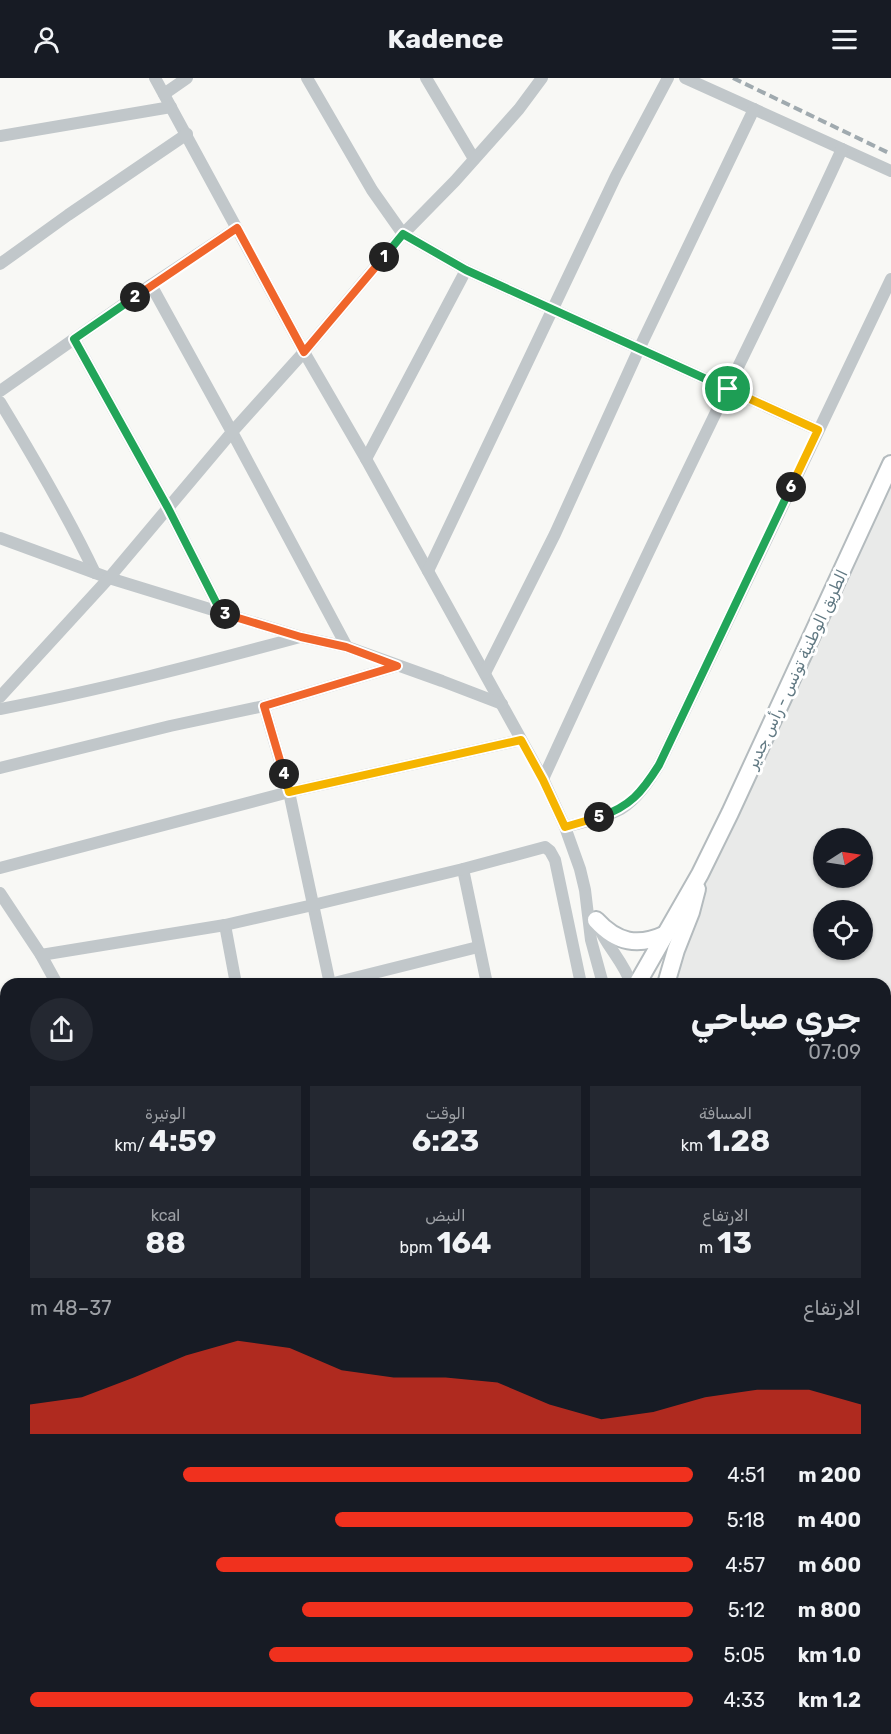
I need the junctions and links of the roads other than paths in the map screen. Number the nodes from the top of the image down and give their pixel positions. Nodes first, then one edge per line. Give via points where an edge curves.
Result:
1 (155, 78) edge
2 (187, 78) edge
3 (307, 78) edge
4 (426, 78) edge
5 (542, 78) edge
6 (668, 78) edge
7 (685, 78) edge
8 (164, 94) junction
9 (171, 107) junction
10 (754, 109) junction
11 (187, 134) junction
12 (0, 136) edge
13 (842, 149) junction
14 (474, 159) junction
15 (891, 171) edge
16 (237, 228) junction
17 (403, 234) junction
18 (0, 264) edge
19 (466, 270) junction
20 (891, 279) edge
21 (151, 285) junction
22 (552, 310) junction
23 (74, 339) junction
24 (639, 349) junction
25 (304, 352) junction
26 (728, 389) junction
27 (0, 391) edge
28 (0, 402) edge
29 (818, 430) junction
30 (232, 432) junction
31 (366, 459) junction
32 (891, 464) edge
33 (168, 508) junction
34 (0, 538) edge
35 (428, 571) junction
36 (95, 573) junction
37 (109, 578) junction
38 (221, 612) junction
39 (301, 637) junction
40 (346, 647) junction
41 (397, 666) junction
42 (485, 673) junction
43 (0, 698) edge
44 (502, 704) junction
45 (264, 706) junction
46 (0, 709) edge
47 (521, 740) junction
48 (0, 768) edge
49 (543, 780) junction
50 (289, 792) junction
51 (565, 827) junction
52 (0, 868) edge
53 (463, 869) junction
54 (700, 874) junction
55 (585, 890) junction
56 (0, 893) edge
57 (313, 905) junction
58 (596, 920) junction
59 (225, 924) junction
60 (666, 934) junction
61 (478, 947) junction
62 (41, 955) junction
63 (54, 978) edge
64 (235, 978) edge
65 (329, 978) edge
66 (354, 978) edge
67 (486, 978) edge
68 (580, 978) edge
69 (601, 978) edge
70 (629, 978) edge
71 (640, 978) edge
72 (668, 978) edge

1 - 8 street
2 - 8 street
3 - 17 street via 372,190
4 - 14 street
5 - 14 street
6 - 22 street
7 - 10 street
8 - 9 street
9 - 11 street
9 - 12 street
10 - 13 street
10 - 24 street
11 - 16 street
11 - 18 street
13 - 15 street
13 - 26 street
14 - 17 street
16 - 21 street
16 - 25 street
17 - 19 street
17 - 25 street
19 - 22 street
19 - 31 street
20 - 29 street
21 - 23 street
21 - 30 street
22 - 24 street
22 - 35 street
23 - 27 street
23 - 33 street
24 - 26 street
24 - 42 street via 555,534
25 - 30 street
25 - 31 street
26 - 29 street
26 - 49 street
28 - 36 street via 49,484
29 - 51 street via 659,765 622,808
30 - 33 street
30 - 40 street
31 - 35 street
32 - 54 main road, الطريق الوطنية تونس - رأس جدير
33 - 37 street
33 - 38 street
34 - 36 street
35 - 42 street
36 - 37 street
37 - 38 street
37 - 43 street
38 - 39 street
39 - 40 street
39 - 46 street via 172,671
40 - 41 street
41 - 44 street
41 - 45 street
42 - 44 street
44 - 47 street
45 - 48 street
45 - 50 street
47 - 49 street
47 - 50 street
49 - 51 street
50 - 52 street
50 - 57 street
51 - 55 street
53 - 57 street
53 - 61 street
53 - 68 street via 540,847 550,851
54 - 60 main road, الطريق الوطنية تونس - رأس جدير
54 - 72 main road, الطريق الوطنية تونس - رأس جدير
55 - 58 street
55 - 69 street via 591,940
56 - 62 street
57 - 59 street
57 - 65 street
58 - 60 main road via 629,941 642,942
58 - 70 street
59 - 62 street
59 - 64 street
60 - 71 main road, الطريق الوطنية تونس - رأس جدير
61 - 66 street
61 - 67 street
62 - 63 street

